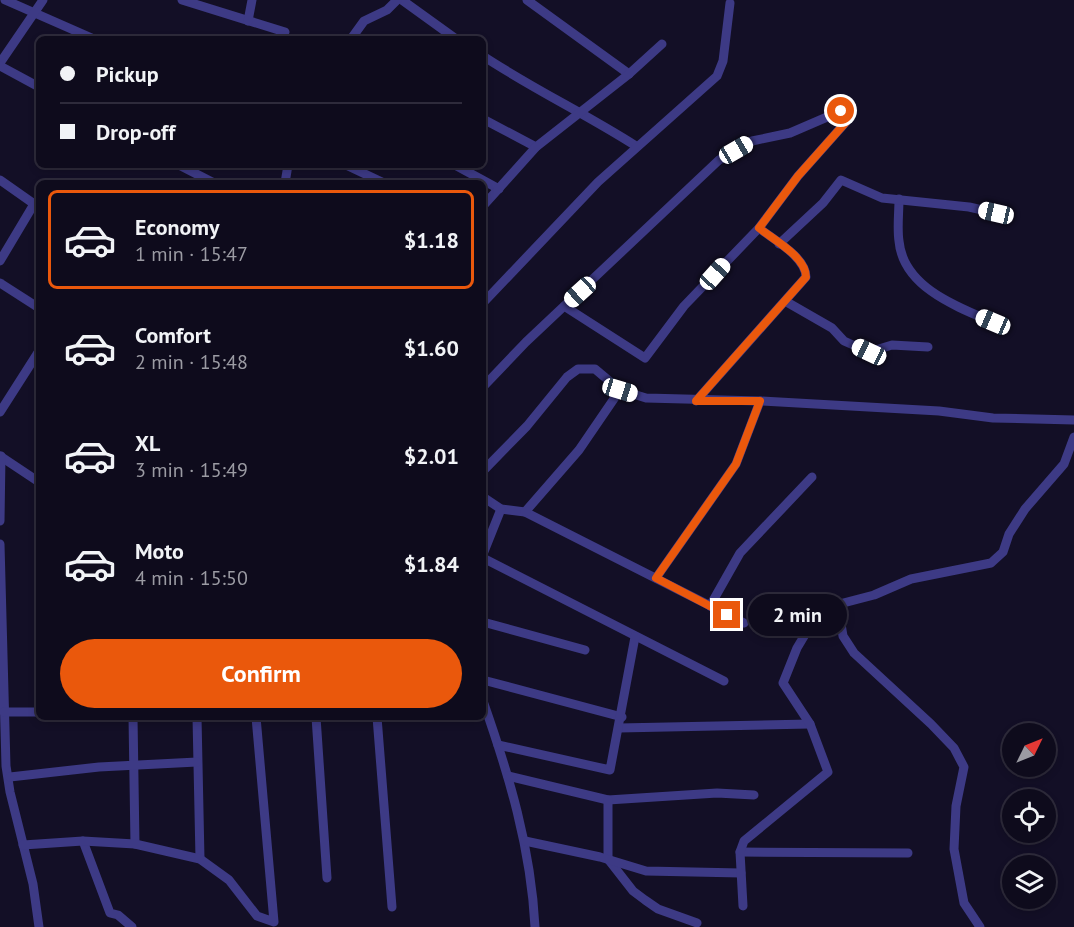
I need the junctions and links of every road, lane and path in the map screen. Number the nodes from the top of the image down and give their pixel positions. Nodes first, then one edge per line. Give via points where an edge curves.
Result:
1 (5, 0) edge
2 (43, 0) edge
3 (182, 0) edge
4 (252, 0) edge
5 (400, 0) edge
6 (527, 0) edge
7 (730, 3) dead end
8 (34, 14) junction
9 (248, 21) junction
10 (285, 32) dead end
11 (87, 36) edge
12 (353, 36) edge
13 (452, 36) edge
14 (662, 44) dead end
15 (486, 58) edge
16 (0, 64) edge
17 (629, 74) junction
18 (36, 85) edge
19 (582, 112) junction
20 (486, 121) edge
21 (636, 146) junction
22 (536, 147) junction
23 (185, 168) edge
24 (360, 168) edge
25 (461, 168) edge
26 (0, 180) edge
27 (208, 180) edge
28 (379, 180) edge
29 (483, 180) edge
30 (486, 182) edge
31 (500, 189) junction
32 (899, 199) junction
33 (486, 203) edge
34 (36, 205) edge
35 (36, 207) edge
36 (996, 213) dead end
37 (759, 228) junction
38 (779, 244) junction
39 (0, 261) edge
40 (0, 283) edge
41 (486, 300) edge
42 (785, 301) junction
43 (564, 306) junction
44 (36, 307) edge
45 (993, 322) dead end
46 (928, 347) dead end
47 (36, 356) edge
48 (486, 384) edge
49 (620, 390) junction
50 (696, 401) junction
51 (760, 401) junction
52 (0, 412) edge
53 (1074, 420) edge
54 (1074, 437) edge
55 (0, 456) edge
56 (486, 468) edge
57 (812, 477) dead end
58 (36, 480) edge
59 (486, 499) edge
60 (501, 508) junction
61 (525, 512) junction
62 (0, 521) edge
63 (0, 544) edge
64 (486, 548) edge
65 (486, 558) edge
66 (656, 578) junction
67 (710, 606) junction
68 (838, 606) junction
69 (486, 623) edge
70 (744, 623) dead end
71 (635, 637) junction
72 (585, 650) dead end
73 (1, 652) edge
74 (486, 681) edge
75 (724, 681) dead end
76 (486, 710) edge
77 (4, 712) junction
78 (36, 712) edge
79 (622, 717) junction
80 (133, 720) edge
81 (197, 720) edge
82 (256, 720) edge
83 (316, 720) edge
84 (377, 720) edge
85 (810, 724) junction
86 (619, 728) junction
87 (4, 733) edge
88 (498, 745) junction
89 (197, 762) junction
90 (3, 764) edge
91 (133, 767) junction
92 (508, 776) junction
93 (10, 777) junction
94 (5, 793) edge
95 (754, 795) dead end
96 (608, 800) junction
97 (82, 841) junction
98 (525, 842) junction
99 (135, 844) junction
100 (23, 845) junction
101 (740, 852) junction
102 (908, 853) dead end
103 (201, 859) junction
104 (608, 859) junction
105 (741, 873) junction
106 (327, 878) dead end
107 (743, 906) dead end
108 (392, 907) dead end
109 (697, 923) dead end
110 (39, 927) edge
111 (132, 927) edge
112 (535, 927) edge
113 (980, 927) edge

1 - 8 street
2 - 8 street
3 - 9 street
4 - 9 street
5 - 12 street via 364,21
5 - 13 street
6 - 17 street
7 - 21 street via 723,61 717,76
8 - 11 street
8 - 16 street
9 - 10 street
14 - 17 street
15 - 19 street
16 - 18 street
17 - 19 street
19 - 21 street
19 - 22 street
20 - 22 street
21 - 41 street via 542,238
22 - 31 street
23 - 27 street
24 - 28 street
25 - 29 street
26 - 34 street
30 - 31 street
31 - 33 street
32 - 36 street
32 - 38 street via 882,198 841,180 823,203
32 - 45 street via 899,244 911,270 934,294
35 - 39 street
37 - 38 street
37 - 43 street via 684,306 645,358
37 - 43 street via 846,122 841,111 790,133 752,141 719,160
38 - 42 street via 806,269 806,277
40 - 44 street
42 - 46 street via 832,328 844,341 869,352 892,345
42 - 50 street
43 - 48 street
47 - 52 street
49 - 50 street via 646,398
49 - 56 street via 595,369 578,369
49 - 61 street via 579,450
50 - 51 street
51 - 53 street
51 - 66 street via 736,464
54 - 68 street via 1064,464 1025,509 1003,552 991,563 911,579
55 - 58 street
55 - 62 street
57 - 67 street via 740,553
59 - 60 street
60 - 61 street
60 - 64 street
61 - 66 street
63 - 73 street
65 - 71 street
66 - 67 street
67 - 70 street
68 - 85 street via 818,613 785,673 783,683
68 - 113 street via 843,636 854,653 931,724 954,748 964,767 956,806 954,849 964,903
69 - 72 street
71 - 75 street
71 - 79 street
73 - 77 street
74 - 79 street
76 - 88 street
77 - 78 street
77 - 87 street
79 - 86 street
80 - 91 street
81 - 89 street
82 - 103 street via 274,922 257,916 228,880
83 - 106 street
84 - 108 street
85 - 86 street
85 - 101 street via 828,772 746,837
86 - 88 street via 610,770
87 - 90 street
88 - 92 street
89 - 91 street
89 - 103 street
90 - 93 street
91 - 93 street
91 - 99 street
92 - 96 street
92 - 98 street
93 - 94 street
94 - 100 street
95 - 96 street via 717,793
96 - 104 street
97 - 99 street
97 - 100 street
97 - 111 street via 110,912
98 - 104 street
98 - 112 street
99 - 103 street
100 - 110 street
101 - 102 street
101 - 105 street
104 - 105 street via 646,871
104 - 109 street via 633,891 657,909
105 - 107 street

